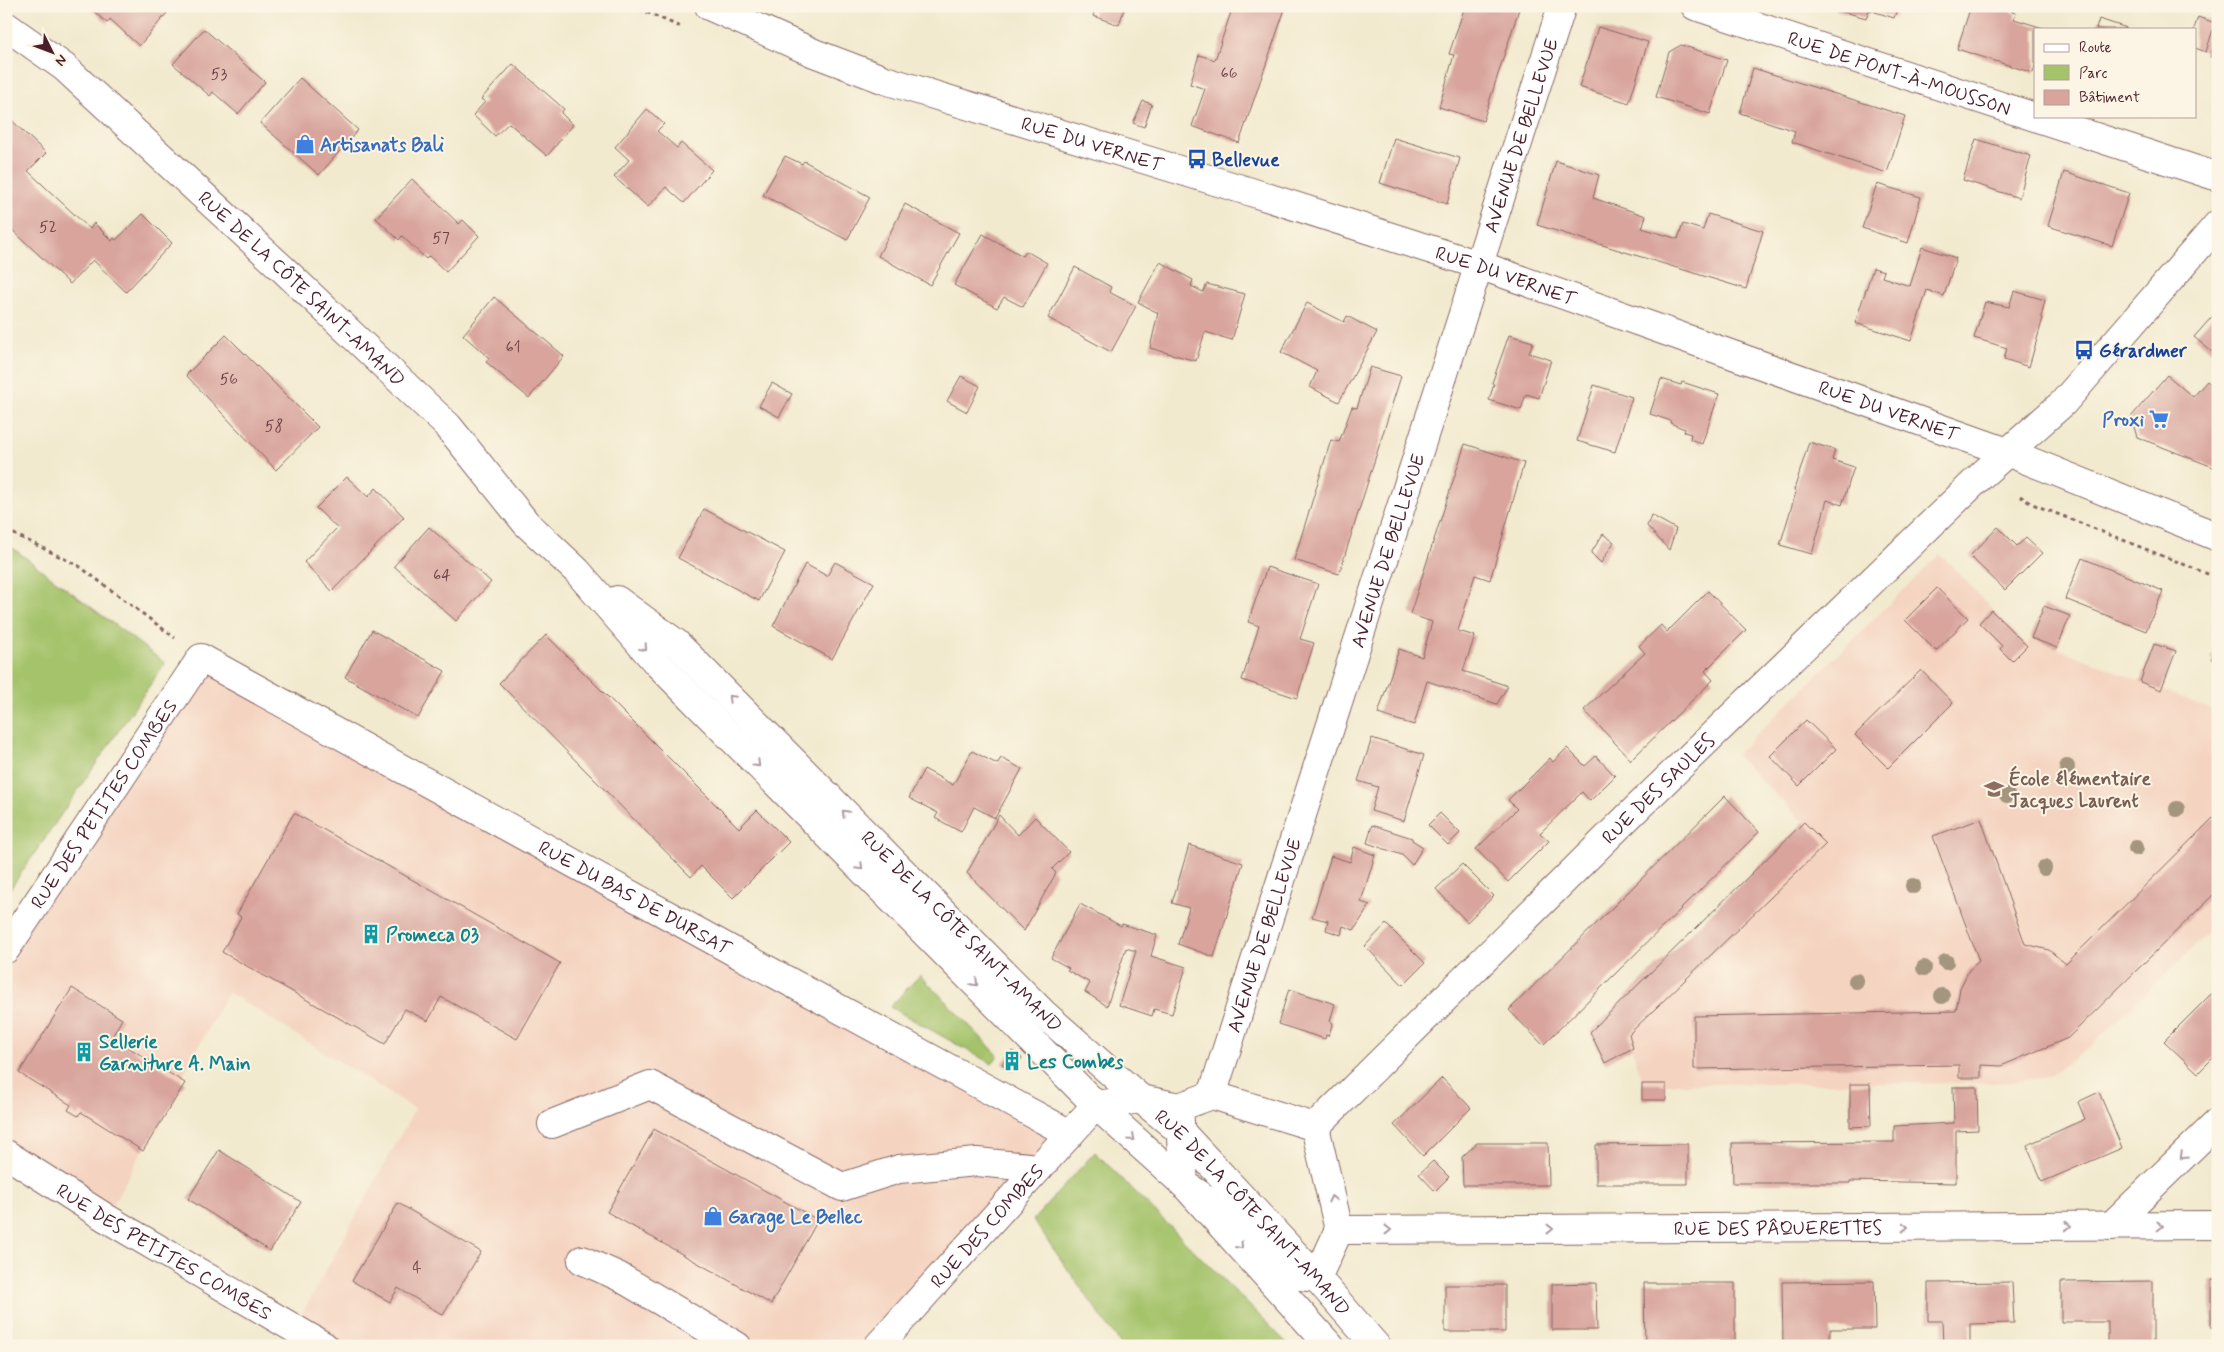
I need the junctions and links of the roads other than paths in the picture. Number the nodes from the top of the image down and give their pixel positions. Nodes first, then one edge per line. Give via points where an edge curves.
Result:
1 (709, 6) edge
2 (1562, 6) edge
3 (1695, 6) edge
4 (6, 26) edge
5 (2034, 117) edge
6 (2038, 118) edge
7 (2218, 177) edge
8 (2218, 224) edge
9 (1479, 265) junction
10 (2007, 452) junction
11 (2218, 537) edge
12 (577, 572) junction
13 (201, 658) joint
14 (6, 949) edge
15 (1212, 1094) junction
16 (1141, 1099) junction
17 (1096, 1105) junction
18 (1180, 1119) junction
19 (2218, 1122) edge
20 (552, 1124) dead end
21 (1314, 1127) junction
22 (1070, 1134) junction
23 (6, 1154) edge
24 (1039, 1168) junction
25 (1184, 1184) junction
26 (2218, 1225) edge
27 (2111, 1226) junction
28 (1339, 1230) junction
29 (582, 1260) dead end
30 (1317, 1278) junction
31 (324, 1346) edge
32 (737, 1346) edge
33 (878, 1346) edge
34 (1330, 1346) edge
35 (1376, 1346) edge

1 - 9 street, RUE DU VERNET via 814,53 885,80
2 - 9 street, AVENUE DE BELLEVUE
3 - 5 street, RUE DE PONT-À-MOUSSON
4 - 12 street, RUE DE LA CÔTE SAINT-AMAND via 64,67 448,426 526,523
6 - 7 street, RUE DE PONT-À-MOUSSON
8 - 10 street via 2063,403
9 - 10 street, RUE DU VERNET
9 - 15 street, AVENUE DE BELLEVUE
10 - 11 street, RUE DU VERNET
10 - 21 street, RUE DES SAULES via 1637,808
16 -> 12 street, RUE DE LA CÔTE SAINT-AMAND via 1044,1014 676,643
12 -> 17 street, RUE DE LA CÔTE SAINT-AMAND via 656,662
13 - 14 street, RUE DES PETITES COMBES
13 - 22 street, RUE DU BAS DE DURSAT
15 - 18 street
15 - 21 street
16 - 17 street
16 - 18 street, RUE DE LA CÔTE SAINT-AMAND
17 - 22 street, RUE DES COMBES
17 -> 25 street, RUE DE LA CÔTE SAINT-AMAND
18 - 25 street
18 - 30 street, RUE DE LA CÔTE SAINT-AMAND
19 -> 27 street
20 - 24 street via 650,1085 842,1187 900,1169 928,1166 977,1162
28 -> 21 street
22 - 24 street, RUE DES COMBES
23 - 31 street, RUE DES PETITES COMBES via 106,1218
24 - 33 street, RUE DES COMBES
25 - 30 street via 1256,1233 1293,1275
25 -> 34 street
27 -> 26 street, RUE DES PÂQUERETTES
28 -> 27 street, RUE DES PÂQUERETTES
28 - 30 street
29 - 32 street via 618,1276
30 - 35 street, RUE DE LA CÔTE SAINT-AMAND

